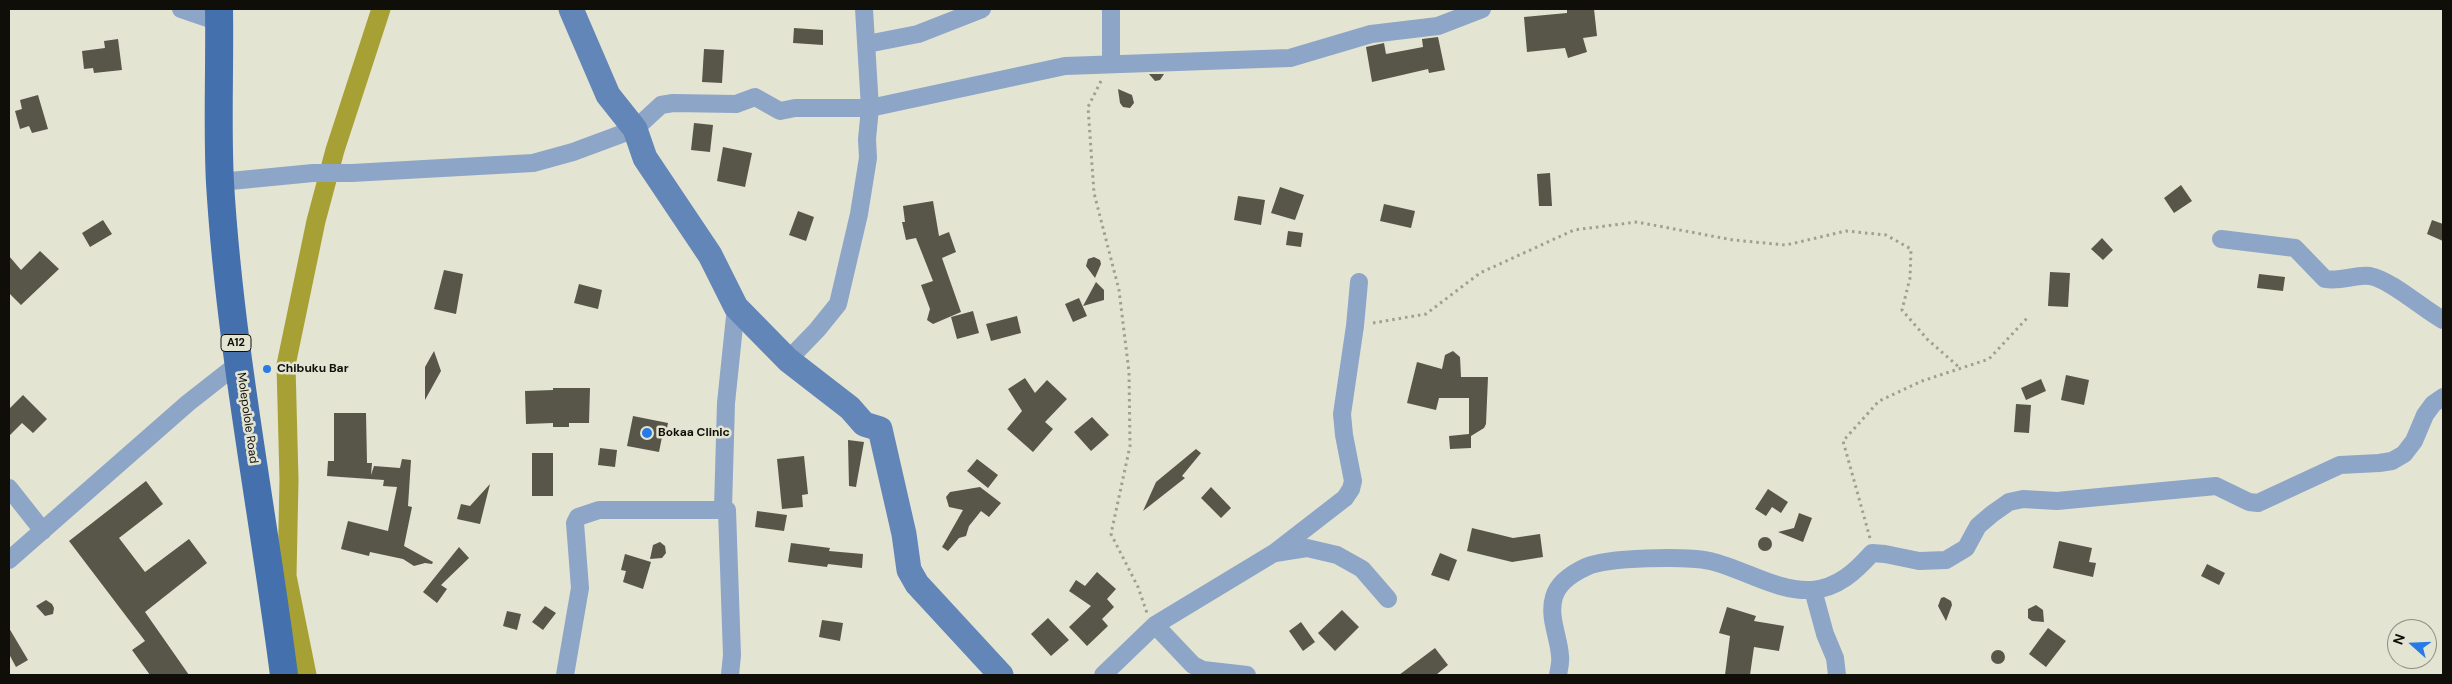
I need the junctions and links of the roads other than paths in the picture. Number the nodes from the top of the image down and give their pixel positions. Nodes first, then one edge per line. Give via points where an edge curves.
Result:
1 (181, 9) edge
2 (571, 9) edge
3 (864, 9) edge
4 (982, 9) edge
5 (1111, 9) edge
6 (1482, 9) edge
7 (219, 15) edge
8 (867, 44) junction
9 (1111, 63) junction
10 (870, 108) junction
11 (635, 129) junction
12 (220, 182) junction
13 (2221, 239) dead end
14 (1359, 282) dead end
15 (736, 307) junction
16 (2443, 320) edge
17 (788, 360) junction
18 (239, 363) junction
19 (2443, 396) edge
20 (9, 488) edge
21 (728, 510) junction
22 (43, 531) junction
23 (1274, 553) junction
24 (9, 560) edge
25 (1812, 590) junction
26 (1388, 599) dead end
27 (1155, 625) junction
28 (284, 675) edge
29 (565, 675) edge
30 (730, 675) edge
31 (1001, 675) edge
32 (1103, 675) edge
33 (1247, 675) edge
34 (1558, 675) edge
35 (1837, 675) edge

1 - 7 street
2 - 11 street via 608,95
3 - 8 street
4 - 8 street via 918,34
5 - 9 street
6 - 9 street via 1438,26 1371,34 1290,58
7 - 12 main road, Molepolole Road / A12
8 - 10 street
9 - 10 street via 1065,66
10 - 11 street via 780,110 754,97 736,104 673,103 661,105
10 - 17 street via 867,168 838,304
11 - 12 street via 533,163 313,173
11 - 15 street via 645,158 710,255
12 - 18 main road, Molepolole Road / A12
13 - 16 street via 2295,248 2325,278 2372,277
14 - 23 street via 1342,423 1352,471 1351,490
15 - 17 street
15 - 21 street via 726,403 723,508
17 - 31 street via 850,408 864,424 880,429 904,534 908,570 917,584
18 - 22 street via 188,403
18 - 28 main road, Molepolole Road / A12
19 - 25 street via 2425,415 2414,442 2404,454 2392,461 2340,464 2258,503 2216,486 2057,501 2023,499 2010,502 1992,514 1978,526 1966,548 1946,560 1919,561 1872,554 1842,581
20 - 22 street
21 - 29 street via 598,510 578,517 580,588
21 - 30 street
22 - 24 street
23 - 26 street via 1307,548 1337,555 1362,569
23 - 27 street
25 - 34 street via 1784,586 1697,559 1612,561 1587,566 1562,582 1554,596 1552,611 1561,657
25 - 35 street via 1835,658
27 - 32 street
27 - 33 street via 1193,665 1203,670

